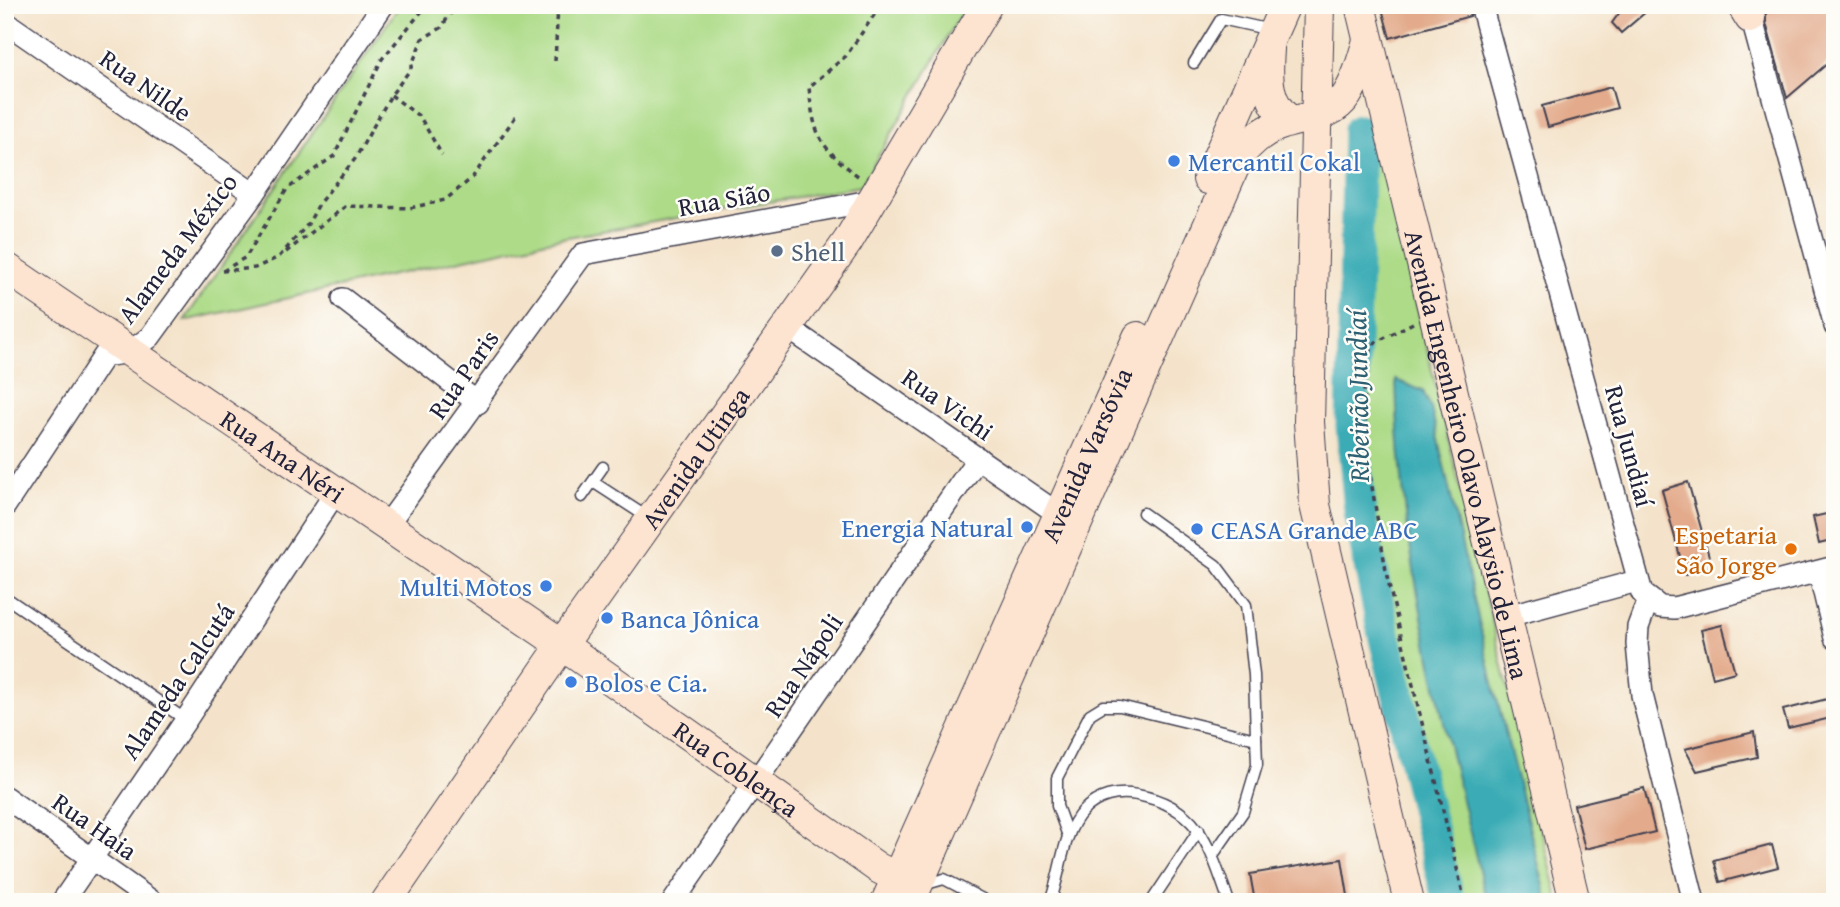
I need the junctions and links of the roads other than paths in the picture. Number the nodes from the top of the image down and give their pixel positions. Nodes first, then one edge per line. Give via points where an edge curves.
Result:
1 (383, 5) edge
2 (987, 5) edge
3 (1319, 5) edge
4 (1360, 5) edge
5 (1481, 5) edge
6 (1747, 9) edge
7 (5, 22) edge
8 (1276, 24) edge
9 (1367, 44) junction
10 (1194, 63) dead end
11 (1304, 119) junction
12 (254, 194) junction
13 (877, 196) junction
14 (583, 254) joint
15 (5, 267) edge
16 (343, 299) dead end
17 (1835, 326) edge
18 (787, 327) junction
19 (130, 352) junction
20 (478, 403) junction
21 (978, 458) junction
22 (603, 467) dead end
23 (593, 482) junction
24 (337, 490) junction
25 (582, 497) dead end
26 (5, 506) edge
27 (1143, 513) dead end
28 (652, 520) junction
29 (1069, 521) junction
30 (387, 525) junction
31 (1827, 569) edge
32 (1637, 581) junction
33 (5, 597) edge
34 (1648, 600) junction
35 (1504, 617) junction
36 (1835, 638) edge
37 (562, 645) junction
38 (187, 720) junction
39 (1256, 739) junction
40 (758, 782) junction
41 (5, 797) edge
42 (1199, 830) junction
43 (1068, 836) junction
44 (1213, 855) junction
45 (92, 858) junction
46 (907, 894) edge
47 (62, 902) edge
48 (153, 902) edge
49 (386, 902) edge
50 (673, 902) edge
51 (988, 902) edge
52 (1050, 902) edge
53 (1151, 902) edge
54 (1229, 902) edge
55 (1409, 902) edge
56 (1575, 902) edge
57 (1694, 902) edge

1 - 12 street, Alameda México
2 - 13 main road, Avenida Utinga
3 - 11 main road
4 - 9 main road, Avenida Engenheiro Olavo Alaysio de Lima
5 - 32 street, Rua Jundiaí
6 - 17 street
7 - 12 street, Rua Nilde
8 - 10 lane via 1221,19
8 - 11 main road via 1270,93 1275,107
8 - 29 main road, Avenida Varsóvia
9 - 11 main road, Avenida Varsóvia via 1346,97 1335,108
9 - 35 main road, Avenida Engenheiro Olavo Alaysio de Lima
11 - 29 main road, Avenida Varsóvia via 1262,134 1240,156
11 - 55 main road via 1309,422 1315,505
12 - 19 street, Alameda México via 150,337
13 - 14 street, Rua Sião
13 - 18 main road, Avenida Utinga
14 - 20 street, Rua Paris
15 - 19 main road, Rua Ana Néri
16 - 20 street
18 - 21 street, Rua Vichi
18 - 28 main road, Avenida Utinga
19 - 24 main road, Rua Ana Néri
19 - 26 street, Alameda México via 104,356
20 - 30 street, Rua Paris
21 - 29 street, Rua Vichi
21 - 40 street, Rua Nápoli
22 - 23 lane
23 - 25 lane
23 - 28 lane
24 - 30 main road, Rua Ana Néri
24 - 38 street, Alameda Calcutá
27 - 39 lane via 1216,565 1246,605
28 - 37 main road, Avenida Utinga
29 - 46 main road, Avenida Varsóvia
30 - 37 main road, Rua Ana Néri
31 - 34 street via 1674,608
31 - 36 street
32 - 34 street, Rua Jundiaí
32 - 35 street
33 - 38 lane
34 - 57 street via 1638,627 1642,695
35 - 56 main road, Avenida Engenheiro Olavo Alaysio de Lima
37 - 40 main road, Rua Coblença
37 - 49 main road, Avenida Utinga
38 - 45 street, Alameda Calcutá
39 - 43 lane via 1120,706 1103,706 1090,714 1057,778 1057,806
39 - 44 lane via 1257,765 1243,812
40 - 46 main road, Rua Coblença
40 - 50 street, Rua Nápoli
41 - 45 street, Rua Haia
42 - 43 lane via 1181,810 1160,799 1129,793 1101,797 1082,812
42 - 44 lane
42 - 53 lane
43 - 52 lane
44 - 54 lane
45 - 47 street, Alameda Calcutá
45 - 48 street, Rua Haia
46 - 51 lane via 944,879

